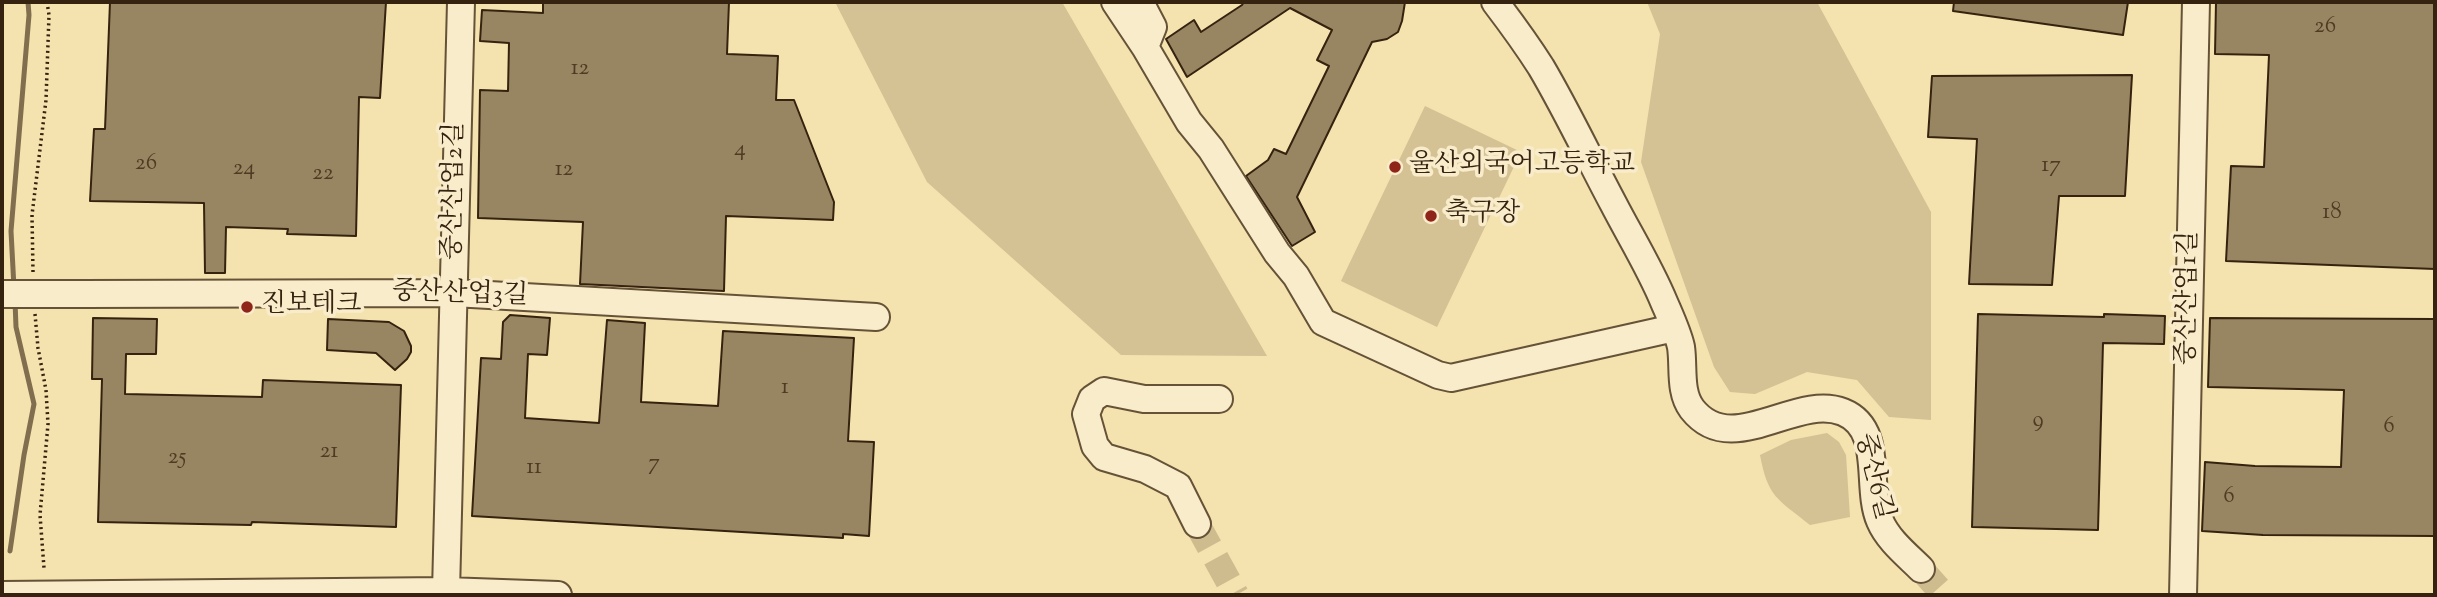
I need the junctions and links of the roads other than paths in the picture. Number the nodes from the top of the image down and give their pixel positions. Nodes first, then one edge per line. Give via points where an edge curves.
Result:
1 (461, 2) edge
2 (1115, 2) edge
3 (1140, 2) edge
4 (1495, 2) edge
5 (2196, 2) edge
6 (1145, 47) junction
7 (454, 293) junction
8 (2, 295) edge
9 (876, 317) dead end
10 (1674, 328) junction
11 (1219, 399) dead end
12 (1197, 524) tunnel mouth
13 (1921, 569) tunnel mouth
14 (446, 591) junction
15 (2, 595) edge
16 (558, 595) edge
17 (2183, 595) edge

1 - 7 street, 중산산업2길
2 - 6 street
3 - 6 street via 1153,27
4 - 10 street, 중산6길 via 1541,67
5 - 17 street, 중산산업1길
6 - 10 street via 1189,122 1331,328 1451,378
7 - 8 street, 중산산업3길, bridge
7 - 9 street, 중산산업3길
7 - 14 street, 중산산업2길
10 - 13 street, 중산6길 via 1681,346 1687,400 1707,421 1742,428 1818,408 1839,410 1857,421 1869,443 1878,518 1888,536
11 - 12 street via 1144,399 1104,391 1092,399 1086,414 1095,446 1104,457 1145,469 1178,486
14 - 15 street
14 - 16 street

